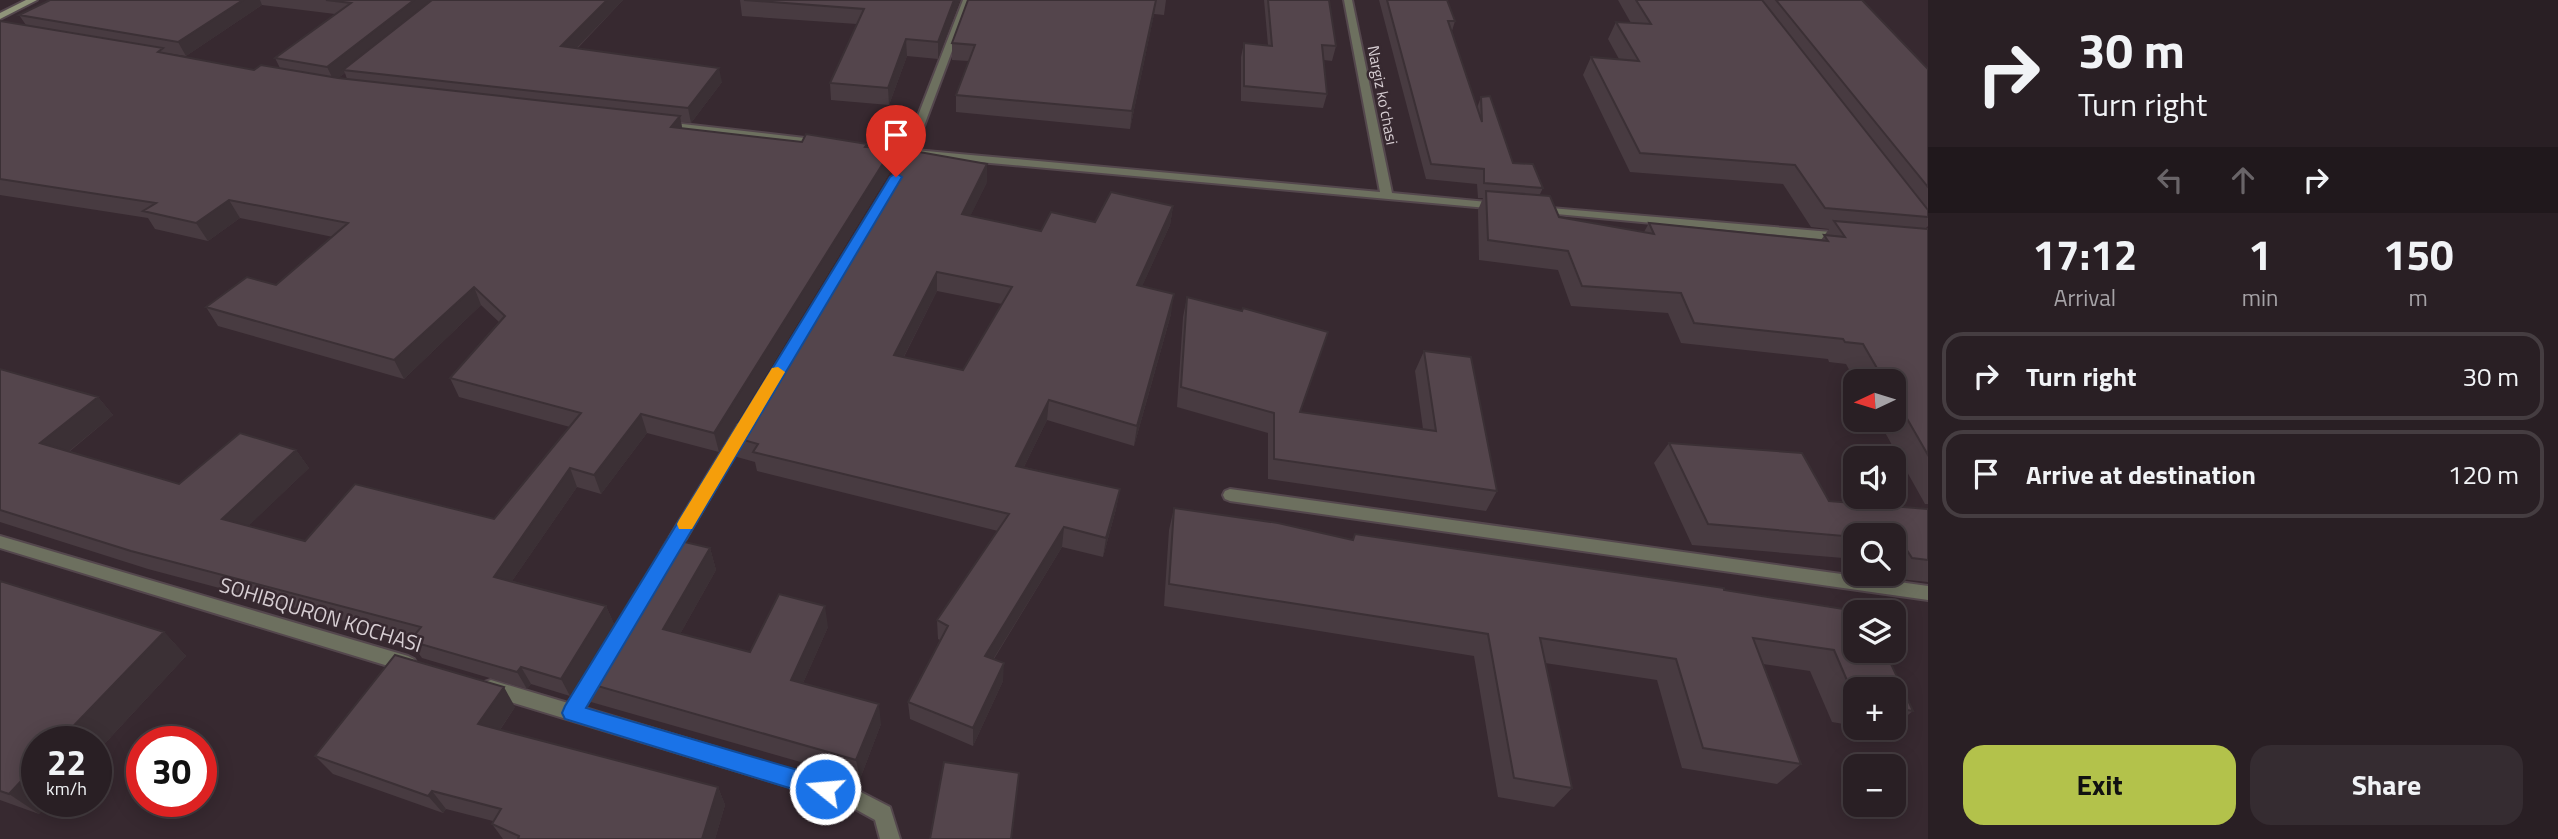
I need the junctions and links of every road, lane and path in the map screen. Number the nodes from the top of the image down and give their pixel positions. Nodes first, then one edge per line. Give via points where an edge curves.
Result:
1 (33, 0) edge
2 (967, 0) edge
3 (1348, 0) edge
4 (0, 16) edge
5 (649, 124) edge
6 (841, 146) edge
7 (855, 147) edge
8 (910, 153) junction
9 (895, 177) edge
10 (1387, 197) junction
11 (1512, 208) edge
12 (1526, 209) edge
13 (1859, 238) edge
14 (752, 415) edge
15 (1230, 495) dead end
16 (0, 542) edge
17 (658, 570) edge
18 (1928, 593) edge
19 (601, 665) edge
20 (425, 669) edge
21 (479, 685) edge
22 (572, 713) junction
23 (890, 839) edge

1 - 4 main road
2 - 8 street
3 - 10 street, Nargiz koʻchasi
5 - 6 street
7 - 8 street
8 - 9 street
8 - 10 street
10 - 11 street
12 - 13 street
14 - 17 street
15 - 18 street
16 - 20 street, SOHIBQURON KOCHASI
19 - 22 street
21 - 22 street
22 - 23 street via 850,796 883,814

